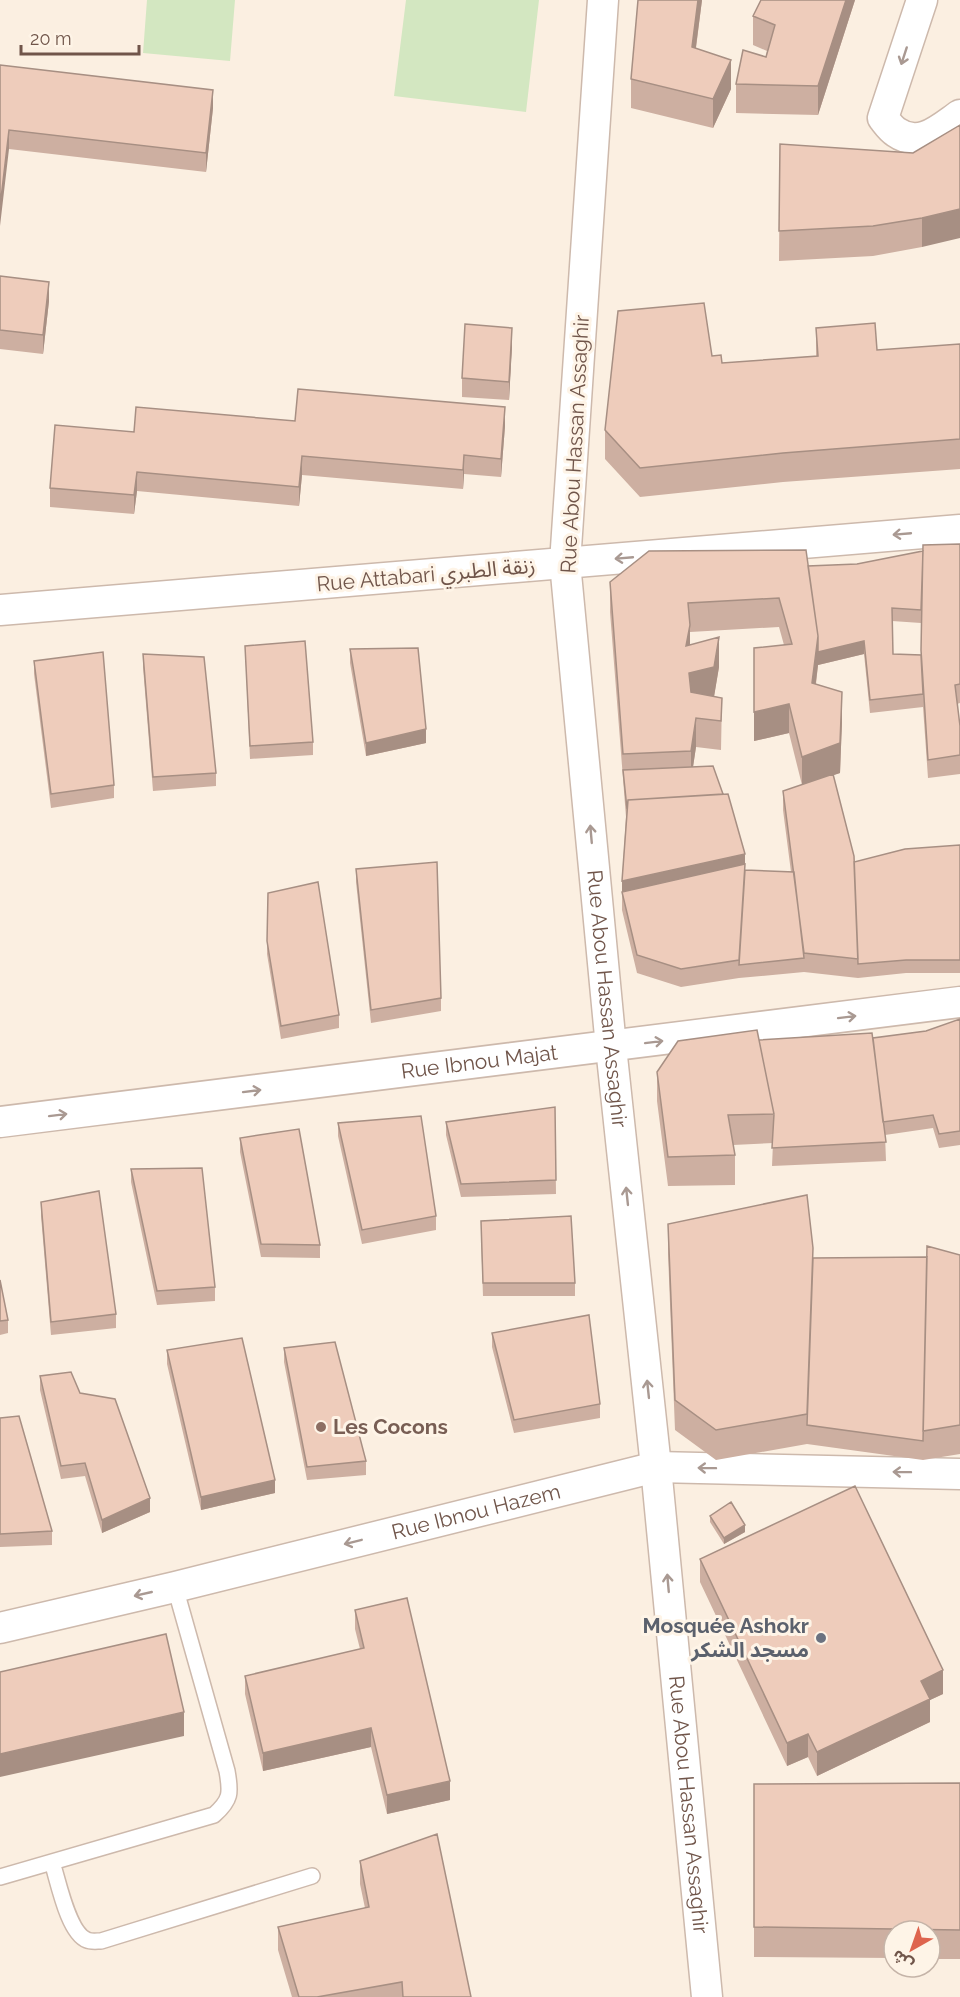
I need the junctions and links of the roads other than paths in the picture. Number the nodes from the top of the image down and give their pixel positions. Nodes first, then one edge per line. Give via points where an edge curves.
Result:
1 (603, 0) edge
2 (922, 0) edge
3 (960, 115) edge
4 (960, 530) edge
5 (565, 563) junction
6 (0, 610) edge
7 (960, 1002) edge
8 (611, 1047) junction
9 (0, 1122) edge
10 (656, 1467) junction
11 (960, 1474) edge
12 (175, 1587) junction
13 (0, 1628) edge
14 (52, 1862) junction
15 (312, 1876) dead end
16 (0, 1877) edge
17 (707, 1997) edge

1 - 5 street, Rue Abou Hassan Assaghir
2 -> 3 street via 883,118 897,133 928,138
4 -> 5 street, Rue Attabari زنقة الطبري
5 - 6 street, Rue Attabari زنقة الطبري
8 -> 5 street, Rue Abou Hassan Assaghir
8 -> 7 street, Rue Ibnou Majat
9 -> 8 street, Rue Ibnou Majat
10 -> 8 street, Rue Abou Hassan Assaghir
11 -> 10 street, Rue Ibnou Hazem
10 -> 12 street, Rue Ibnou Hazem
17 -> 10 street, Rue Abou Hassan Assaghir
12 -> 13 street, Rue Ibnou Hazem
12 - 14 lane via 227,1771 231,1789 226,1804 214,1815
14 - 15 lane via 71,1921 77,1934 87,1941 101,1941
14 - 16 lane

